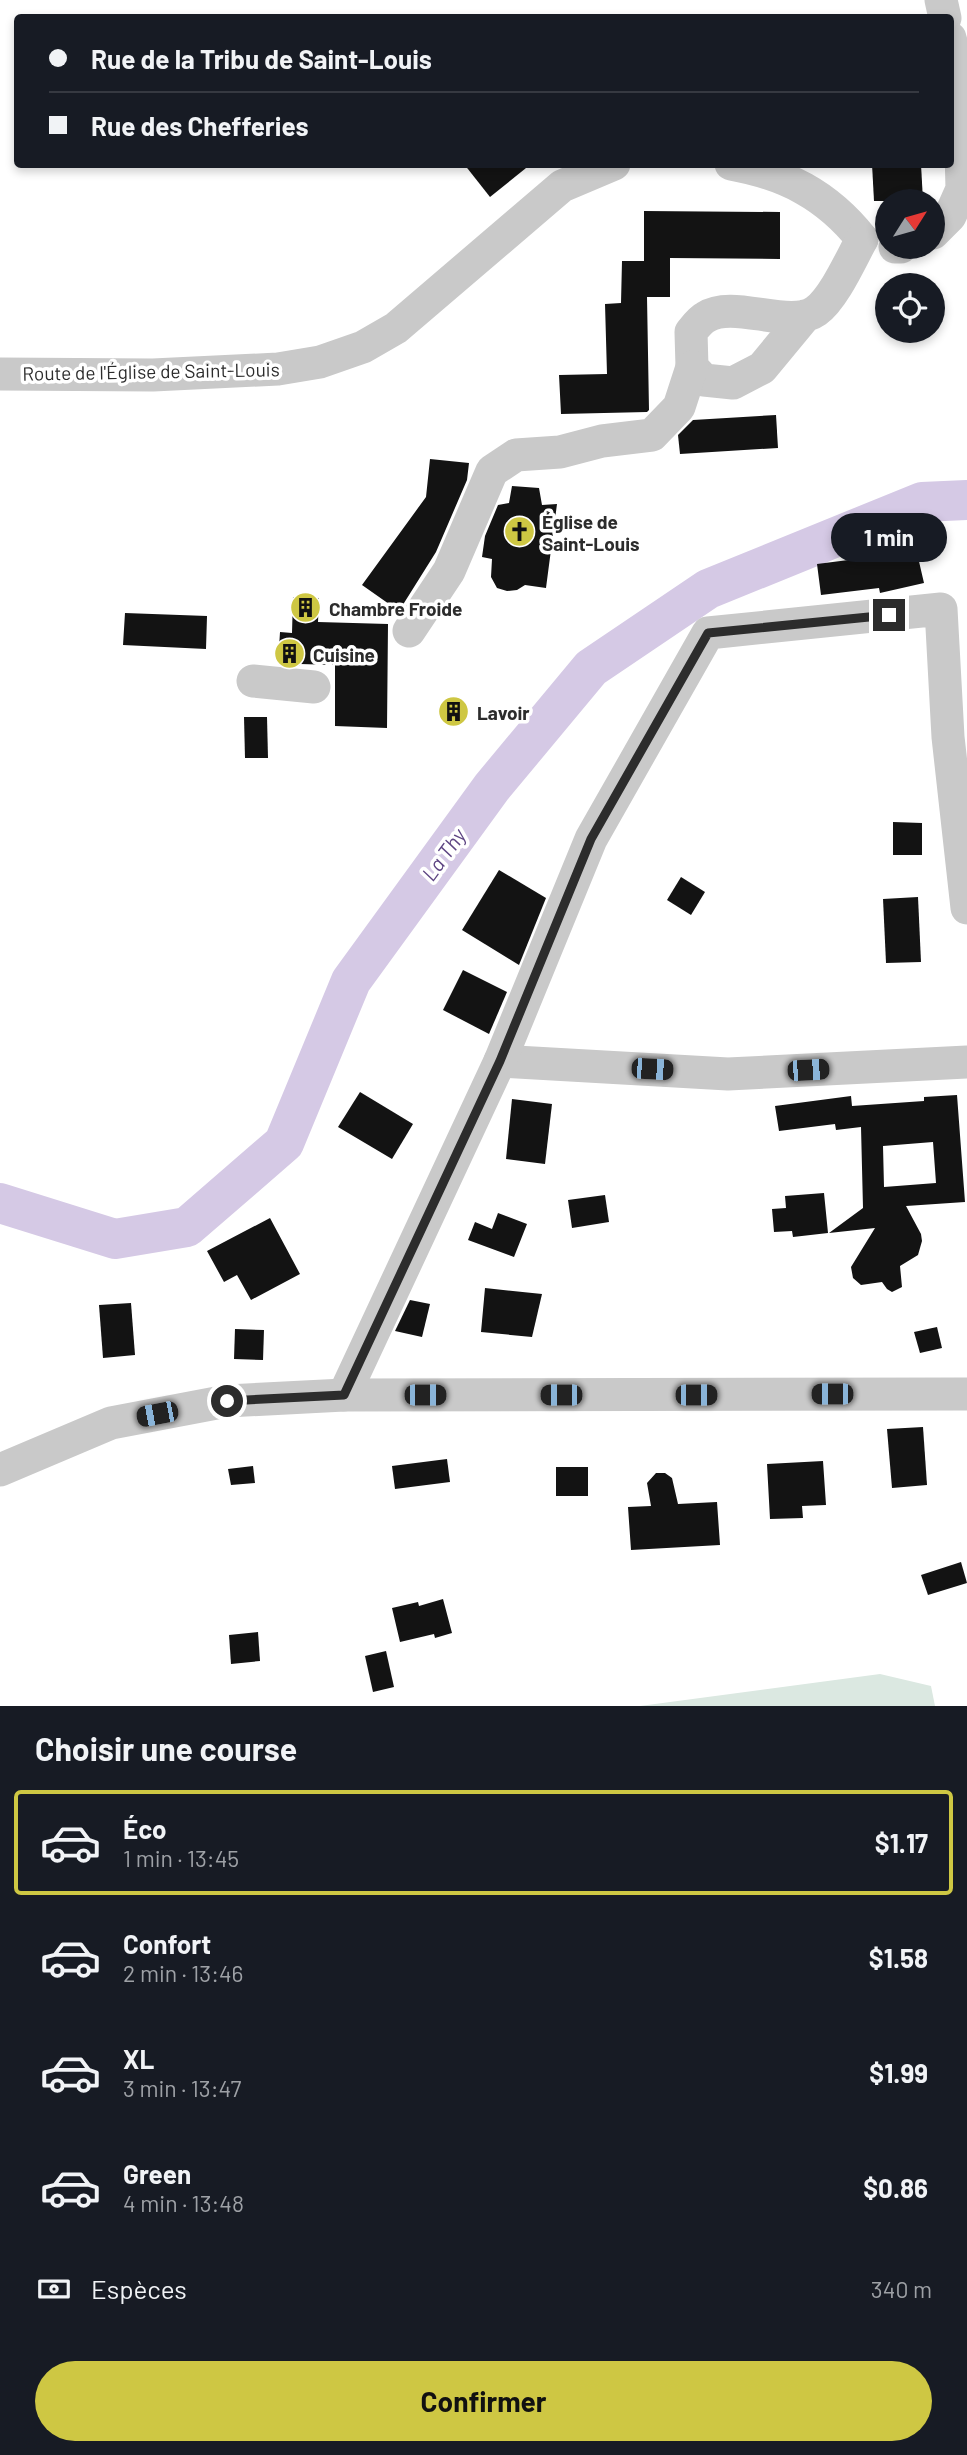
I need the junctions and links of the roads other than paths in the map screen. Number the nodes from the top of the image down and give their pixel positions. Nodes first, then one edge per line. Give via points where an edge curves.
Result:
1 (954, 56) edge
2 (605, 168) edge
3 (752, 168) edge
4 (945, 221) edge
5 (875, 242) edge
6 (805, 316) junction
7 (692, 367) junction
8 (0, 374) edge
9 (409, 631) dead end
10 (253, 681) dead end
11 (314, 687) dead end
12 (958, 737) edge
13 (967, 908) edge
14 (500, 1061) junction
15 (967, 1062) edge
16 (967, 1394) edge
17 (344, 1395) junction
18 (0, 1470) edge

1 - 4 street via 962,189
2 - 8 street, Route de l'Église de Saint-Louis via 562,186 396,328 363,347 320,362 278,369 153,374
3 - 5 street via 809,190
5 - 6 street via 817,311
6 - 7 street via 762,368 733,383 704,380
6 - 7 street via 724,310 705,317 691,332
7 - 9 street via 679,407 652,435 516,455 492,471 449,571
10 - 11 street
12 - 13 street
12 - 14 street via 941,609 708,633 591,839
14 - 15 street via 728,1074
14 - 17 street
16 - 17 street
17 - 18 street via 227,1401 111,1423

